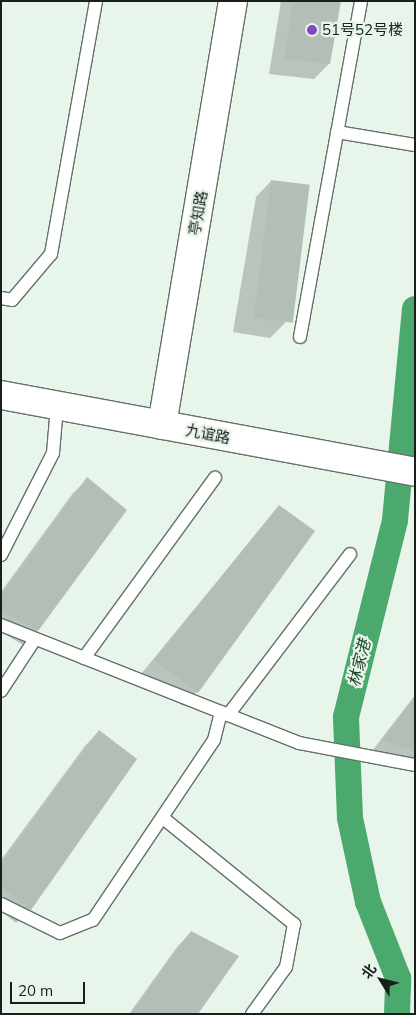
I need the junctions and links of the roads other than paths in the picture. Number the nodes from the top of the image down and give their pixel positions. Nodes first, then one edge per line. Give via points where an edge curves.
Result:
1 (96, 1) edge
2 (233, 1) edge
3 (361, 1) edge
4 (336, 132) junction
5 (415, 145) edge
6 (1, 298) edge
7 (300, 337) dead end
8 (1, 395) edge
9 (57, 406) junction
10 (162, 425) junction
11 (415, 472) edge
12 (215, 478) dead end
13 (1, 554) edge
14 (350, 554) dead end
15 (1, 625) edge
16 (35, 639) junction
17 (84, 658) junction
18 (1, 691) edge
19 (225, 713) junction
20 (415, 765) edge
21 (163, 818) junction
22 (1, 904) edge
23 (252, 1014) edge

1 - 6 lane via 51,254 12,300
2 - 10 street, 亭知路
3 - 4 lane
4 - 5 lane
4 - 7 lane
8 - 9 street, 九谊路
9 - 10 street, 九谊路
9 - 13 lane via 53,453 27,511
10 - 11 street, 九谊路
12 - 17 lane
14 - 19 lane
15 - 16 lane
16 - 17 lane
16 - 18 lane
17 - 19 lane
19 - 20 lane via 309,745
19 - 21 lane via 214,740
21 - 22 lane via 93,920 60,932
21 - 23 lane via 294,924 286,967

